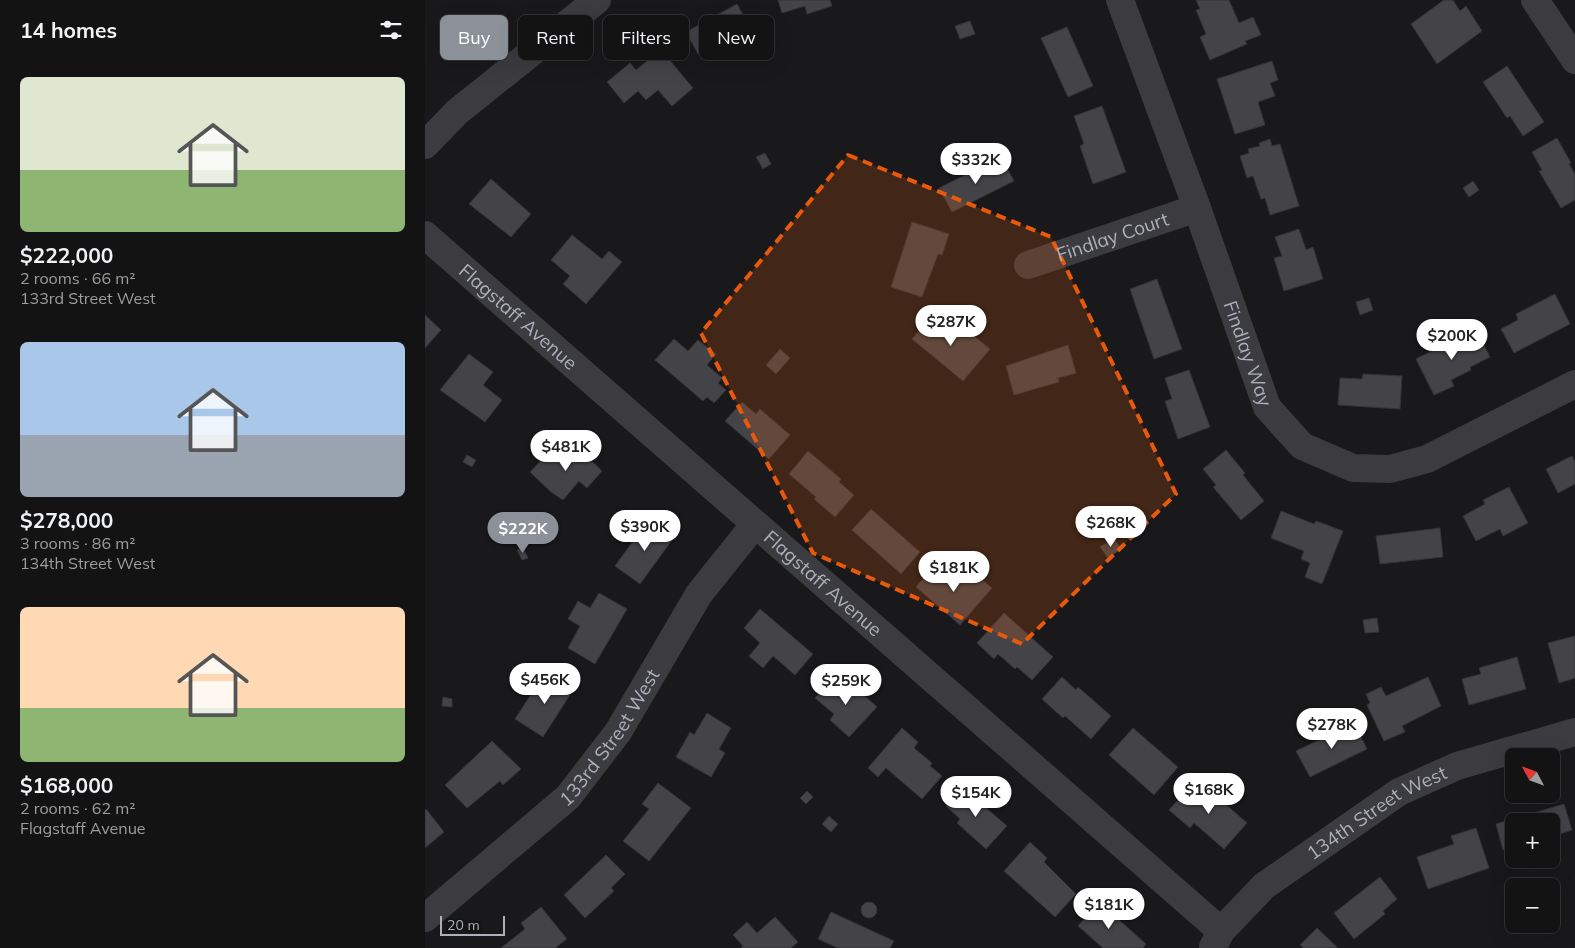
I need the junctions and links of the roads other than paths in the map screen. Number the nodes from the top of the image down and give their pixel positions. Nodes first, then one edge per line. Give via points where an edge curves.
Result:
1 (597, 0) edge
2 (1121, 0) edge
3 (1535, 0) edge
4 (1575, 60) edge
5 (425, 145) edge
6 (1197, 208) junction
7 (425, 235) edge
8 (1028, 265) dead end
9 (1575, 384) edge
10 (755, 524) junction
11 (1575, 732) edge
12 (425, 918) edge
13 (1216, 940) edge

1 - 5 street via 457,112
2 - 6 street, Findlay Way
3 - 4 street
6 - 8 street, Findlay Court
6 - 9 street, Findlay Way via 1267,408 1302,446 1353,468 1390,469 1427,460
7 - 10 street, Flagstaff Avenue
10 - 12 street, 133rd Street West via 699,594 618,732 568,797
10 - 13 street, Flagstaff Avenue
11 - 13 street, 134th Street West via 1457,766 1399,792 1264,886

